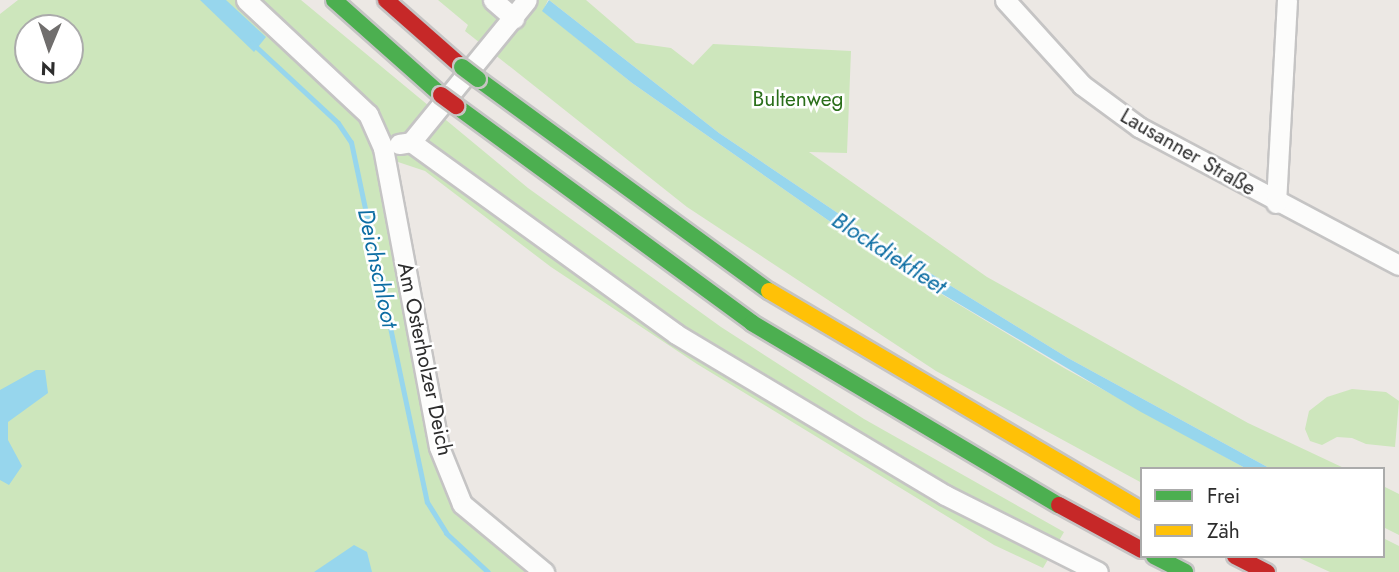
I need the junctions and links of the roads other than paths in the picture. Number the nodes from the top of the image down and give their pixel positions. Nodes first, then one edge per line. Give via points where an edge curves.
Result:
1 (246, 0) edge
2 (334, 0) edge
3 (386, 0) edge
4 (493, 0) edge
5 (527, 0) edge
6 (1005, 0) edge
7 (1287, 0) edge
8 (514, 18) junction
9 (411, 142) junction
10 (383, 148) junction
11 (1276, 203) junction
12 (1399, 265) edge
13 (1140, 510) edge
14 (1140, 549) edge
15 (1158, 558) edge
16 (1238, 558) edge
17 (544, 572) edge
18 (1098, 572) edge
19 (1185, 572) edge
20 (1267, 572) edge

1 - 10 street, Am Osterholzer Deich via 368,114
2 - 14 highway, bridge via 456,106 752,323 989,467
3 - 13 highway, bridge via 462,67 778,298
4 - 8 street
5 - 8 street
6 - 11 street, Lausanner Straße via 1082,85 1139,127
7 - 11 street
8 - 9 street
9 - 10 street
9 - 18 street via 676,334 945,495
10 - 17 street, Am Osterholzer Deich via 439,447 462,504
11 - 12 street, Lausanner Straße
15 - 19 highway
16 - 20 highway

